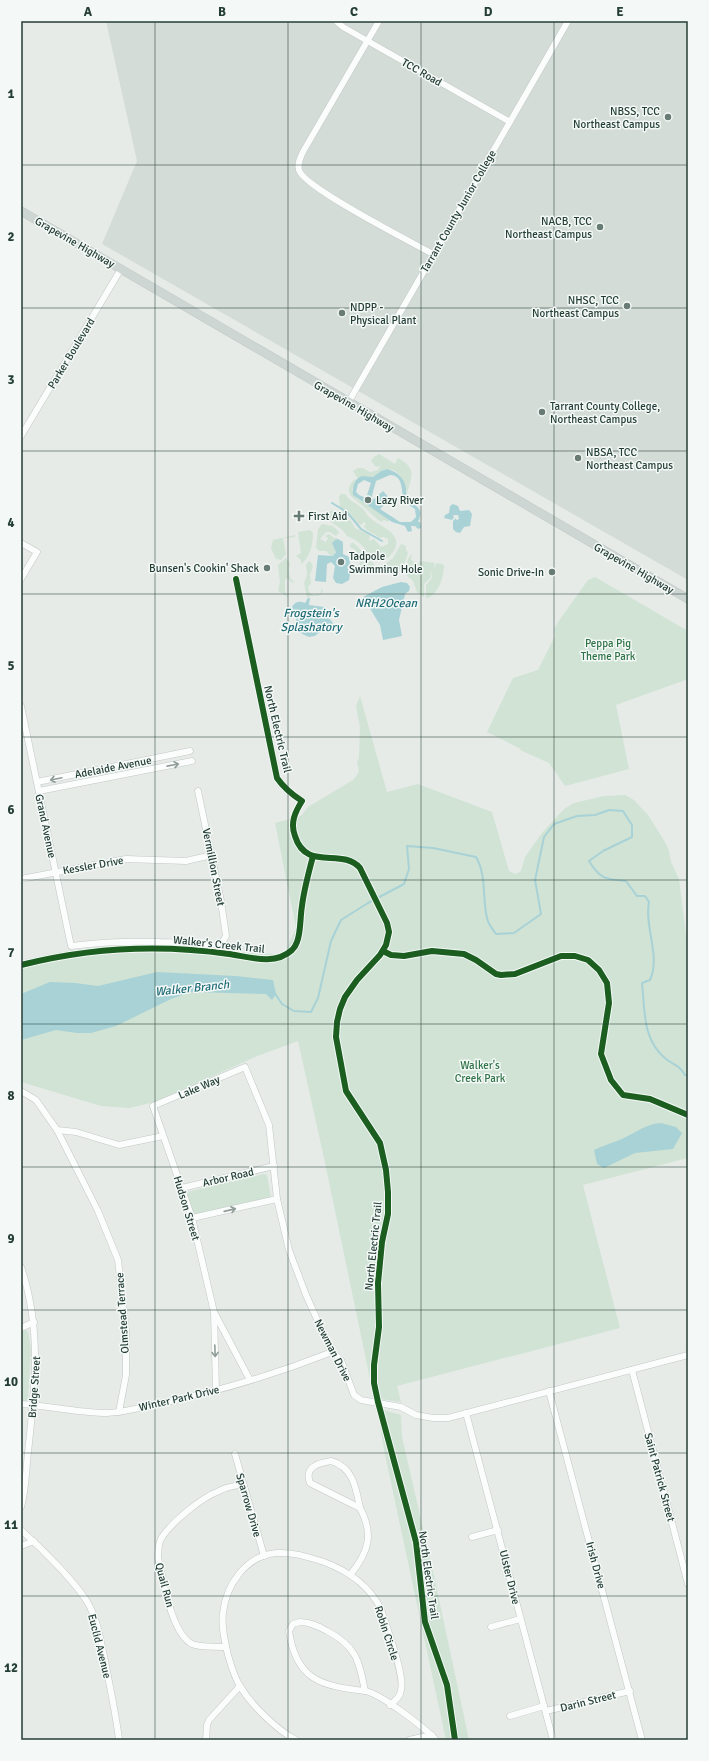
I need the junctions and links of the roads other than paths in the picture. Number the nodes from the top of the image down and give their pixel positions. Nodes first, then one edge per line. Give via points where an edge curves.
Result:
1 (336, 21) edge
2 (379, 21) edge
3 (568, 21) edge
4 (367, 41) junction
5 (510, 122) junction
6 (21, 211) edge
7 (433, 254) junction
8 (122, 269) junction
9 (348, 402) junction
10 (21, 436) edge
11 (21, 543) edge
12 (21, 578) edge
13 (688, 599) edge
14 (21, 706) edge
15 (24, 734) edge
16 (190, 751) dead end
17 (192, 761) dead end
18 (37, 782) junction
19 (39, 791) junction
20 (198, 791) dead end
21 (212, 855) junction
22 (56, 872) junction
23 (21, 879) edge
24 (71, 946) joint
25 (245, 1067) joint
26 (21, 1091) edge
27 (154, 1106) joint
28 (57, 1130) junction
29 (163, 1136) junction
30 (274, 1166) junction
31 (182, 1188) junction
32 (277, 1199) junction
33 (192, 1218) junction
34 (21, 1268) edge
35 (214, 1312) junction
36 (34, 1322) junction
37 (21, 1328) edge
38 (332, 1352) junction
39 (688, 1355) edge
40 (632, 1370) junction
41 (250, 1380) junction
42 (216, 1390) junction
43 (549, 1391) junction
44 (21, 1404) edge
45 (33, 1405) junction
46 (119, 1412) junction
47 (466, 1413) junction
48 (235, 1454) dead end
49 (243, 1484) junction
50 (21, 1507) edge
51 (360, 1508) junction
52 (21, 1530) edge
53 (498, 1530) junction
54 (472, 1537) dead end
55 (34, 1541) junction
56 (21, 1546) edge
57 (264, 1556) junction
58 (350, 1574) junction
59 (688, 1584) edge
60 (520, 1619) junction
61 (491, 1626) dead end
62 (226, 1647) junction
63 (240, 1686) junction
64 (365, 1691) junction
65 (630, 1691) junction
66 (390, 1704) junction
67 (545, 1709) junction
68 (510, 1716) dead end
69 (434, 1738) edge
70 (119, 1740) edge
71 (206, 1740) edge
72 (296, 1740) edge
73 (409, 1740) edge
74 (553, 1740) edge
75 (642, 1740) edge

1 - 4 street, TCC Road
2 - 4 street
3 - 5 street, Tarrant County Junior College
4 - 5 street, TCC Road
4 - 7 street via 304,150 299,160 299,171 306,180 331,197
5 - 7 street, Tarrant County Junior College
6 - 8 main road, Grapevine Highway
7 - 9 street, Tarrant County Junior College
8 - 9 main road, Grapevine Highway
8 - 10 street, Parker Boulevard
9 - 13 main road, Grapevine Highway
11 - 12 street via 37,552
14 - 15 street, Grand Avenue
15 - 18 street, Grand Avenue
16 -> 18 street, Adelaide Avenue
19 -> 17 street, Adelaide Avenue
18 - 19 street, Grand Avenue
19 - 22 street, Grand Avenue
20 - 21 street, Vermillion Street
21 - 22 street, Kessler Drive via 186,861 126,859
21 - 24 street, Vermillion Street via 226,936 222,943 108,942
22 - 23 street, Kessler Drive
22 - 24 street, Grand Avenue
25 - 27 street, Lake Way
25 - 30 street, Newman Drive via 269,1125
26 - 28 street via 36,1100
27 - 29 street, Hudson Street
28 - 29 street via 76,1132 119,1145
28 - 46 street, Olmstead Terrace via 98,1210 118,1260 126,1331 126,1375
29 - 31 street, Hudson Street
30 - 31 street, Arbor Road
30 - 32 street, Newman Drive
31 - 33 street, Hudson Street
33 -> 32 street
32 - 38 street, Newman Drive via 289,1250
33 - 35 street, Hudson Street
34 - 36 street, Bridge Street
35 - 41 street, Hudson Street
35 -> 42 street, Hudson Street
36 - 37 street
36 - 45 street, Bridge Street via 36,1354
38 - 41 street, Winter Park Drive
38 - 47 street, Newman Drive via 341,1360 354,1395 361,1400 400,1407 416,1415 433,1418 448,1418
39 - 40 street, Newman Drive
40 - 43 street, Newman Drive
40 - 59 street, Saint Patrick Street
41 - 42 street, Winter Park Drive
42 - 46 street, Winter Park Drive
43 - 47 street, Newman Drive
43 - 65 street, Irish Drive
44 - 45 street, Winter Park Drive
45 - 46 street, Winter Park Drive via 102,1413
45 - 50 street, Bridge Street
47 - 53 street, Ulster Drive
48 - 49 street, Sparrow Drive
49 - 57 street, Sparrow Drive
49 - 62 street, Quail Run via 219,1491 179,1519 162,1537 158,1552 174,1619 185,1639 197,1646
51 - 51 street via 354,1481 345,1469 331,1461 314,1465 310,1470 310,1483
51 - 58 street via 367,1524 368,1542 361,1562
52 - 55 street, Euclid Avenue
53 - 54 street
53 - 60 street, Ulster Drive
55 - 56 street
55 - 70 street, Euclid Avenue via 72,1583 95,1618
57 - 58 street, Robin Circle via 275,1553 306,1556
57 - 62 street, Robin Circle via 250,1562 244,1568 225,1600 223,1614
58 - 66 street, Robin Circle via 364,1585 377,1601 393,1646 402,1688 400,1696
60 - 61 street
60 - 67 street, Ulster Drive
62 - 63 street, Robin Circle
63 - 71 street via 209,1720
63 - 72 street, Robin Circle via 269,1720
64 - 64 street via 324,1684 311,1676 298,1661 290,1638 290,1627 300,1622 310,1623 344,1641 360,1666
64 - 66 street
65 - 67 street, Darin Street
65 - 75 street, Irish Drive
66 - 69 street via 424,1727
67 - 68 street, Darin Street
67 - 74 street, Ulster Drive
69 - 73 street

